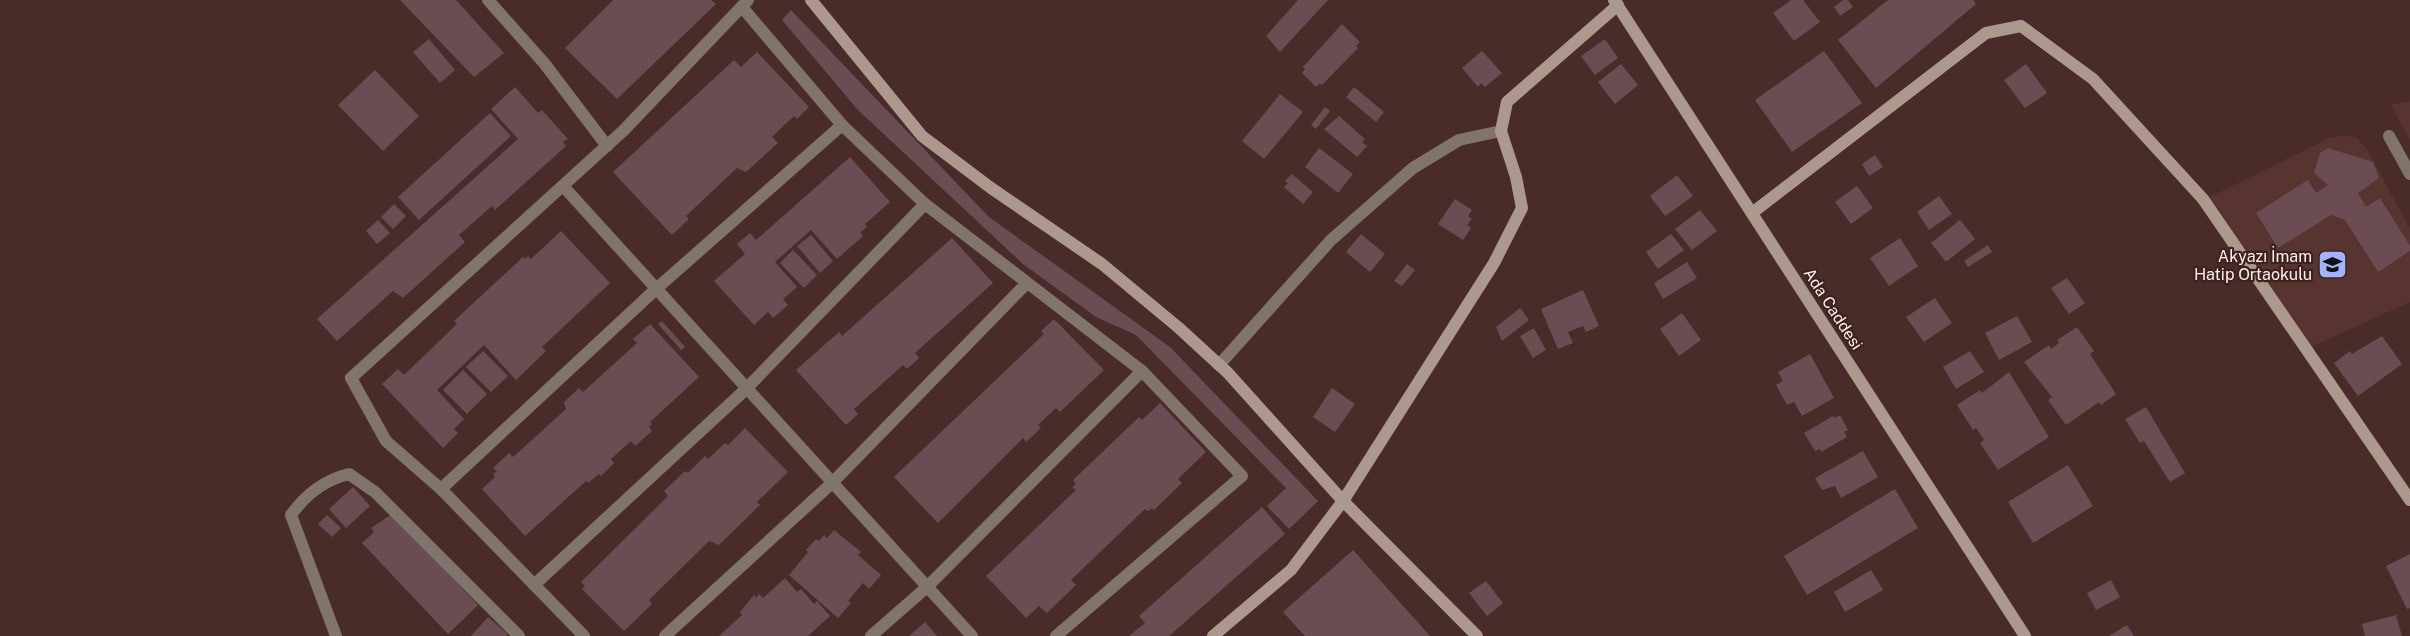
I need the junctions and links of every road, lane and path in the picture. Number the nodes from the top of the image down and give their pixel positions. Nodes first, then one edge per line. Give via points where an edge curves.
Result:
1 (488, 0) edge
2 (811, 0) edge
3 (1616, 2) edge
4 (745, 3) edge
5 (842, 125) junction
6 (1501, 131) junction
7 (2389, 136) dead end
8 (607, 146) junction
9 (2410, 174) edge
10 (563, 186) junction
11 (925, 204) junction
12 (1752, 213) junction
13 (1026, 284) junction
14 (656, 289) junction
15 (1219, 365) junction
16 (1142, 370) junction
17 (746, 390) junction
18 (832, 483) junction
19 (441, 489) junction
20 (2410, 500) edge
21 (1343, 501) junction
22 (534, 585) junction
23 (927, 587) junction
24 (336, 636) edge
25 (519, 636) edge
26 (584, 636) edge
27 (664, 636) edge
28 (871, 636) edge
29 (972, 636) edge
30 (1057, 636) edge
31 (1213, 636) edge
32 (1477, 636) edge
33 (2025, 636) edge

1 - 8 street via 544,63
2 - 15 main road via 922,136 1102,264
3 - 6 main road via 1507,102
3 - 12 main road, Ada Caddesi
4 - 5 street
4 - 8 street
5 - 11 street
5 - 14 street
6 - 15 street via 1459,140 1413,168 1331,240
6 - 21 main road via 1522,208 1494,263
7 - 9 street
8 - 10 street
10 - 14 street
10 - 19 street via 351,378 386,441
11 - 13 street
11 - 17 street
12 - 20 main road via 1986,33 2021,26 2093,79 2203,199
12 - 33 main road, Ada Caddesi
13 - 16 street
13 - 18 street
14 - 17 street
14 - 19 street
15 - 21 main road
16 - 23 street
16 - 30 street via 1242,476
17 - 18 street
17 - 22 street
18 - 23 street
18 - 27 street
19 - 22 street
21 - 31 main road via 1291,570
21 - 32 main road
22 - 26 street
23 - 28 street
23 - 29 street
24 - 25 street via 291,515 328,478 348,474 375,492

